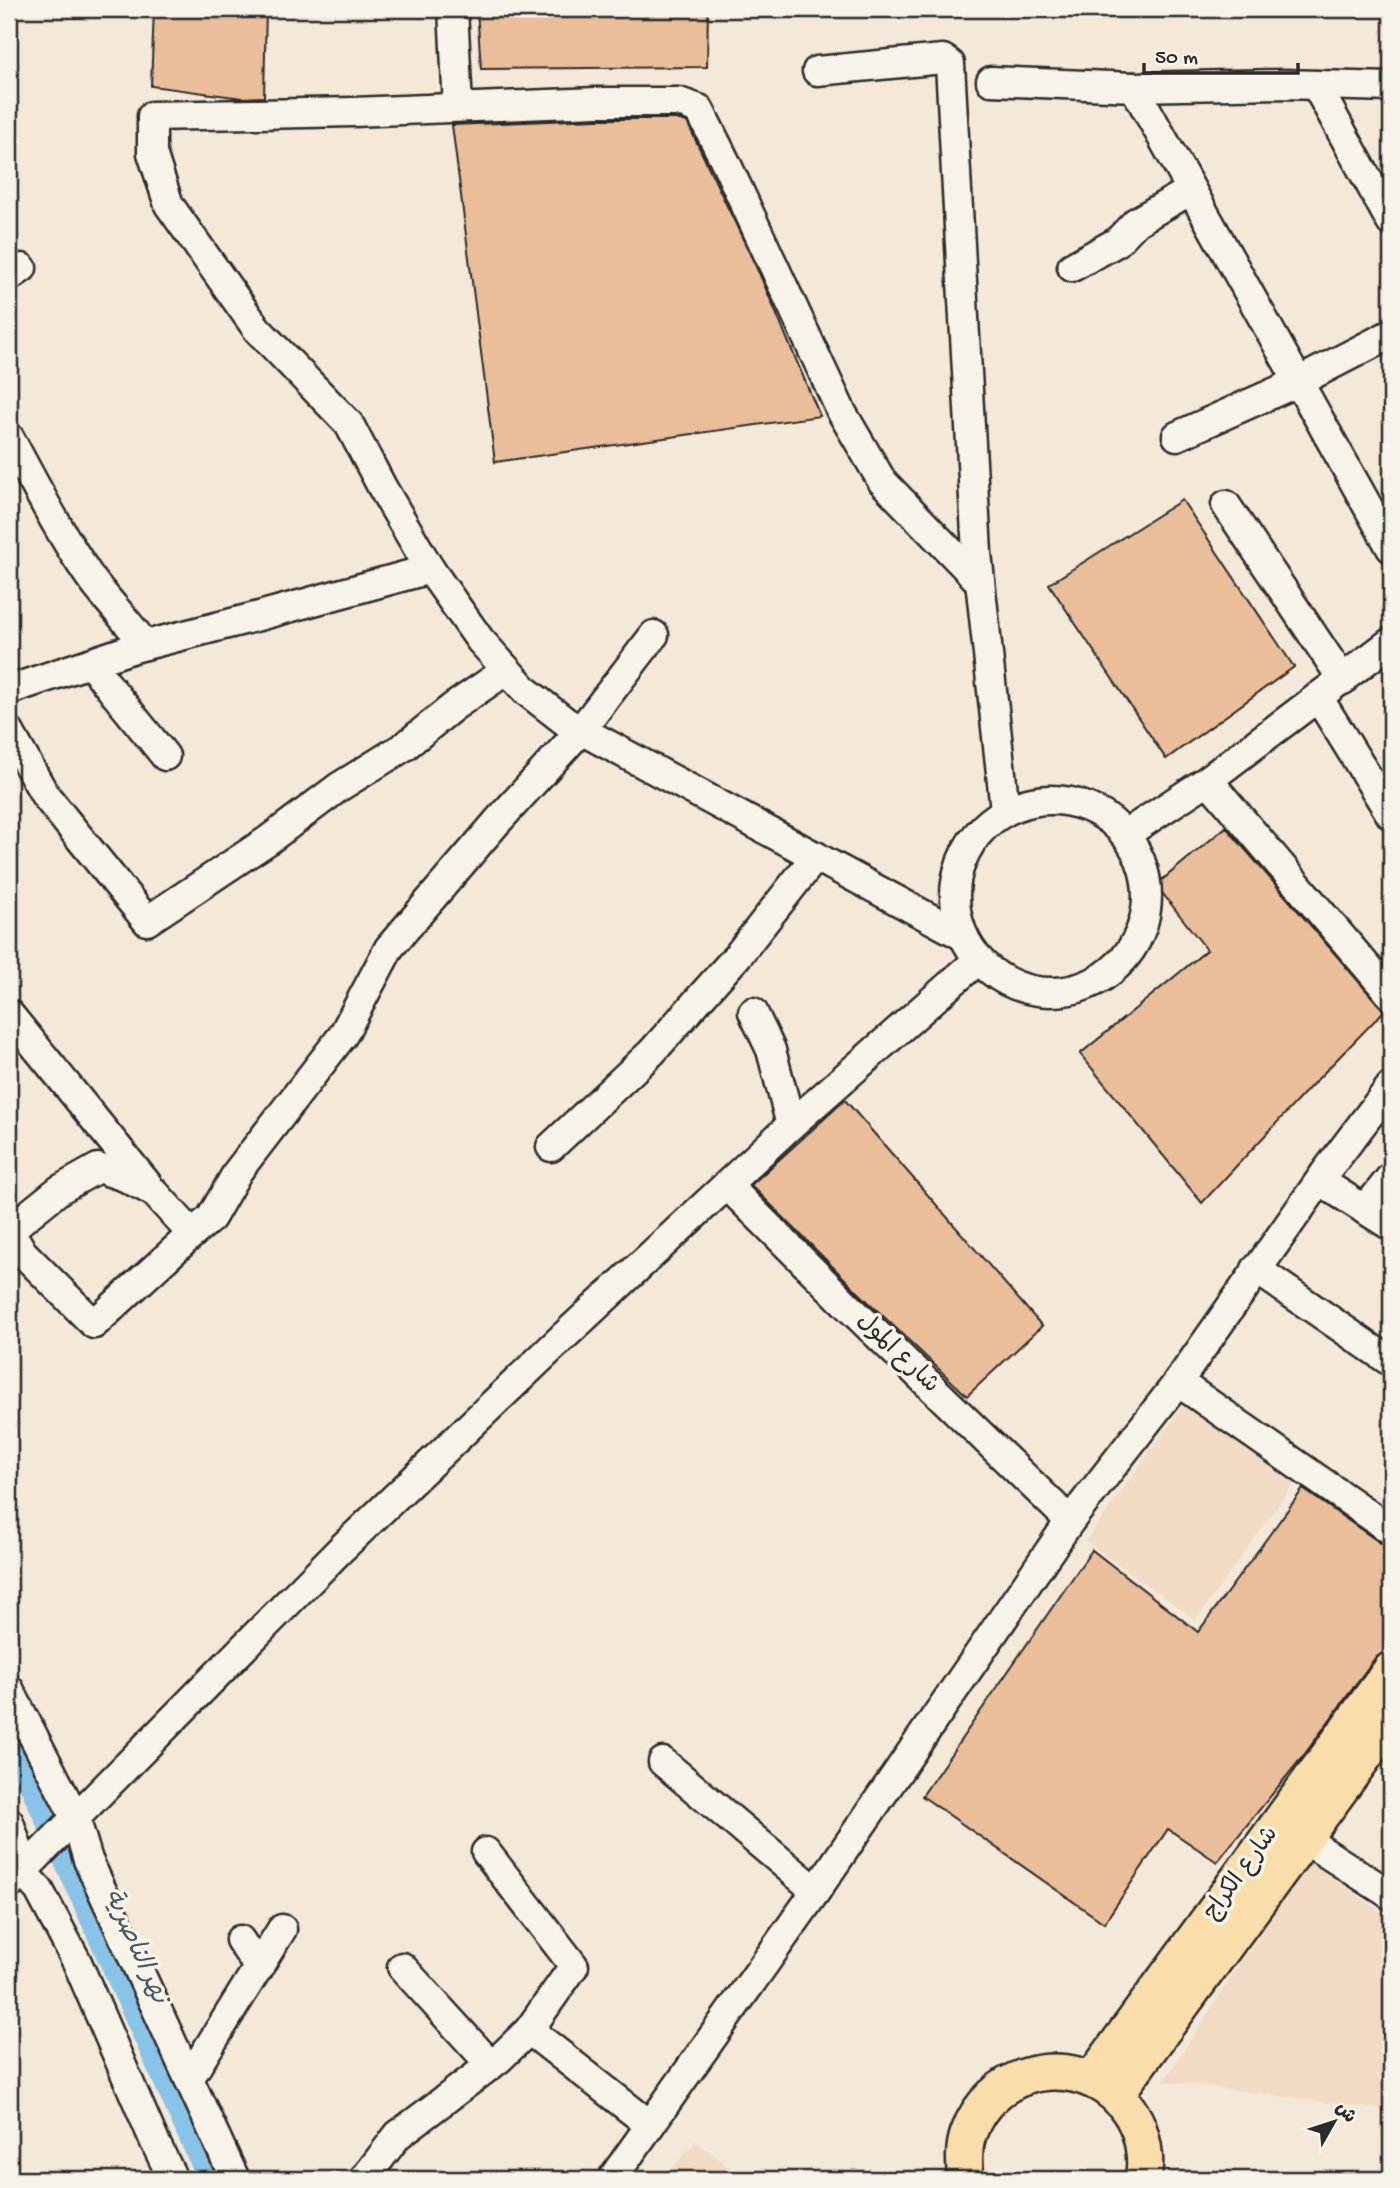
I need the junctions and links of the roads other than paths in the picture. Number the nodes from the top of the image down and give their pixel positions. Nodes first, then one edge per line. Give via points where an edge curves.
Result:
1 (453, 9) edge
2 (817, 71) dead end
3 (991, 81) dead end
4 (1316, 85) junction
5 (1134, 87) junction
6 (1391, 87) edge
7 (458, 107) junction
8 (1191, 190) junction
9 (1391, 222) edge
10 (1072, 267) dead end
11 (1391, 334) edge
12 (1298, 382) junction
13 (1177, 436) dead end
14 (9, 437) edge
15 (1226, 505) dead end
16 (1391, 548) edge
17 (430, 569) junction
18 (980, 582) junction
19 (654, 635) dead end
20 (1391, 642) edge
21 (145, 645) junction
22 (90, 663) junction
23 (507, 670) junction
24 (1343, 680) junction
25 (9, 690) edge
26 (1318, 697) junction
27 (581, 730) junction
28 (9, 732) edge
29 (165, 755) dead end
30 (1208, 780) junction
31 (1005, 810) junction
32 (1391, 815) edge
33 (1126, 834) junction
34 (816, 856) junction
35 (963, 936) junction
36 (978, 960) junction
37 (1391, 995) edge
38 (753, 1012) dead end
39 (9, 1014) edge
40 (1391, 1086) edge
41 (791, 1125) junction
42 (551, 1147) dead end
43 (1391, 1177) edge
44 (1320, 1181) junction
45 (727, 1185) junction
46 (154, 1192) junction
47 (1364, 1210) junction
48 (1391, 1226) edge
49 (9, 1228) edge
50 (192, 1234) junction
51 (1256, 1269) junction
52 (1391, 1362) edge
53 (1178, 1382) junction
54 (1070, 1521) junction
55 (1391, 1530) edge
56 (1391, 1670) edge
57 (9, 1689) edge
58 (1391, 1720) edge
59 (663, 1762) dead end
60 (70, 1821) junction
61 (9, 1822) edge
62 (1304, 1839) junction
63 (486, 1852) dead end
64 (19, 1875) edge
65 (816, 1891) junction
66 (1391, 1895) edge
67 (282, 1929) dead end
68 (240, 1940) dead end
69 (402, 1967) dead end
70 (258, 1968) junction
71 (529, 2030) junction
72 (491, 2065) junction
73 (189, 2079) junction
74 (1104, 2086) junction
75 (650, 2125) junction
76 (173, 2179) edge
77 (235, 2179) edge
78 (364, 2179) edge
79 (611, 2179) edge
80 (965, 2179) edge
81 (1143, 2179) edge

1 - 7 street
2 - 18 street via 943,59 950,64
3 - 5 street
4 - 5 street
4 - 6 street
4 - 9 street
5 - 8 street
7 - 17 street via 152,116 152,153 167,206 257,329 349,424
7 - 18 street via 679,102 699,108 841,411 882,481
8 - 10 street
8 - 12 street
11 - 12 street
12 - 13 street
12 - 16 street
14 - 21 street via 89,575
15 - 24 street
17 - 21 street
17 - 23 street
18 - 31 street
19 - 27 street
20 - 24 street
21 - 22 street
22 - 25 street
22 - 29 street
23 - 27 street via 526,691
23 - 28 street via 405,746 147,921 45,794
24 - 26 street
26 - 30 street
26 - 32 street
27 - 34 street
27 - 50 street via 388,948 343,1035 238,1171 211,1218
30 - 33 street
30 - 37 street
31 - 33 street via 1030,801 1056,799 1083,804
31 - 35 street via 969,842 959,864 954,888
33 - 36 street via 1142,863 1148,897 1142,929 1126,958 1100,980 1069,991 1036,992 1004,981
34 - 35 street
34 - 42 street via 739,954 652,1052
35 - 36 street
36 - 41 street
38 - 41 street via 771,1050
39 - 46 street
40 - 44 street
41 - 45 street
43 - 47 street
44 - 47 street
44 - 51 street
45 - 54 street, شارع المول
45 - 60 street via 341,1549
46 - 49 street via 98,1168 59,1190
46 - 50 street
47 - 48 street
49 - 50 street via 23,1253 94,1324
51 - 52 street
51 - 53 street
53 - 54 street
53 - 55 street
54 - 65 street
56 - 74 main road, شارع الكراج
57 - 60 street
58 - 62 main road, شارع الكراج
59 - 65 street
60 - 64 street
60 - 73 street
61 - 64 street via 19,1852
62 - 66 street
62 - 74 main road, شارع الكراج
63 - 71 street via 574,1966
64 - 76 street via 39,1890 78,1962
65 - 75 street
67 - 70 street
68 - 70 street
69 - 72 street
70 - 73 street
71 - 72 street
71 - 75 street
72 - 78 street via 398,2135
73 - 77 street
74 - 80 main road via 1068,2071 1042,2071 996,2091 979,2110 968,2133
74 - 81 main road via 1134,2116 1143,2141
75 - 79 street

